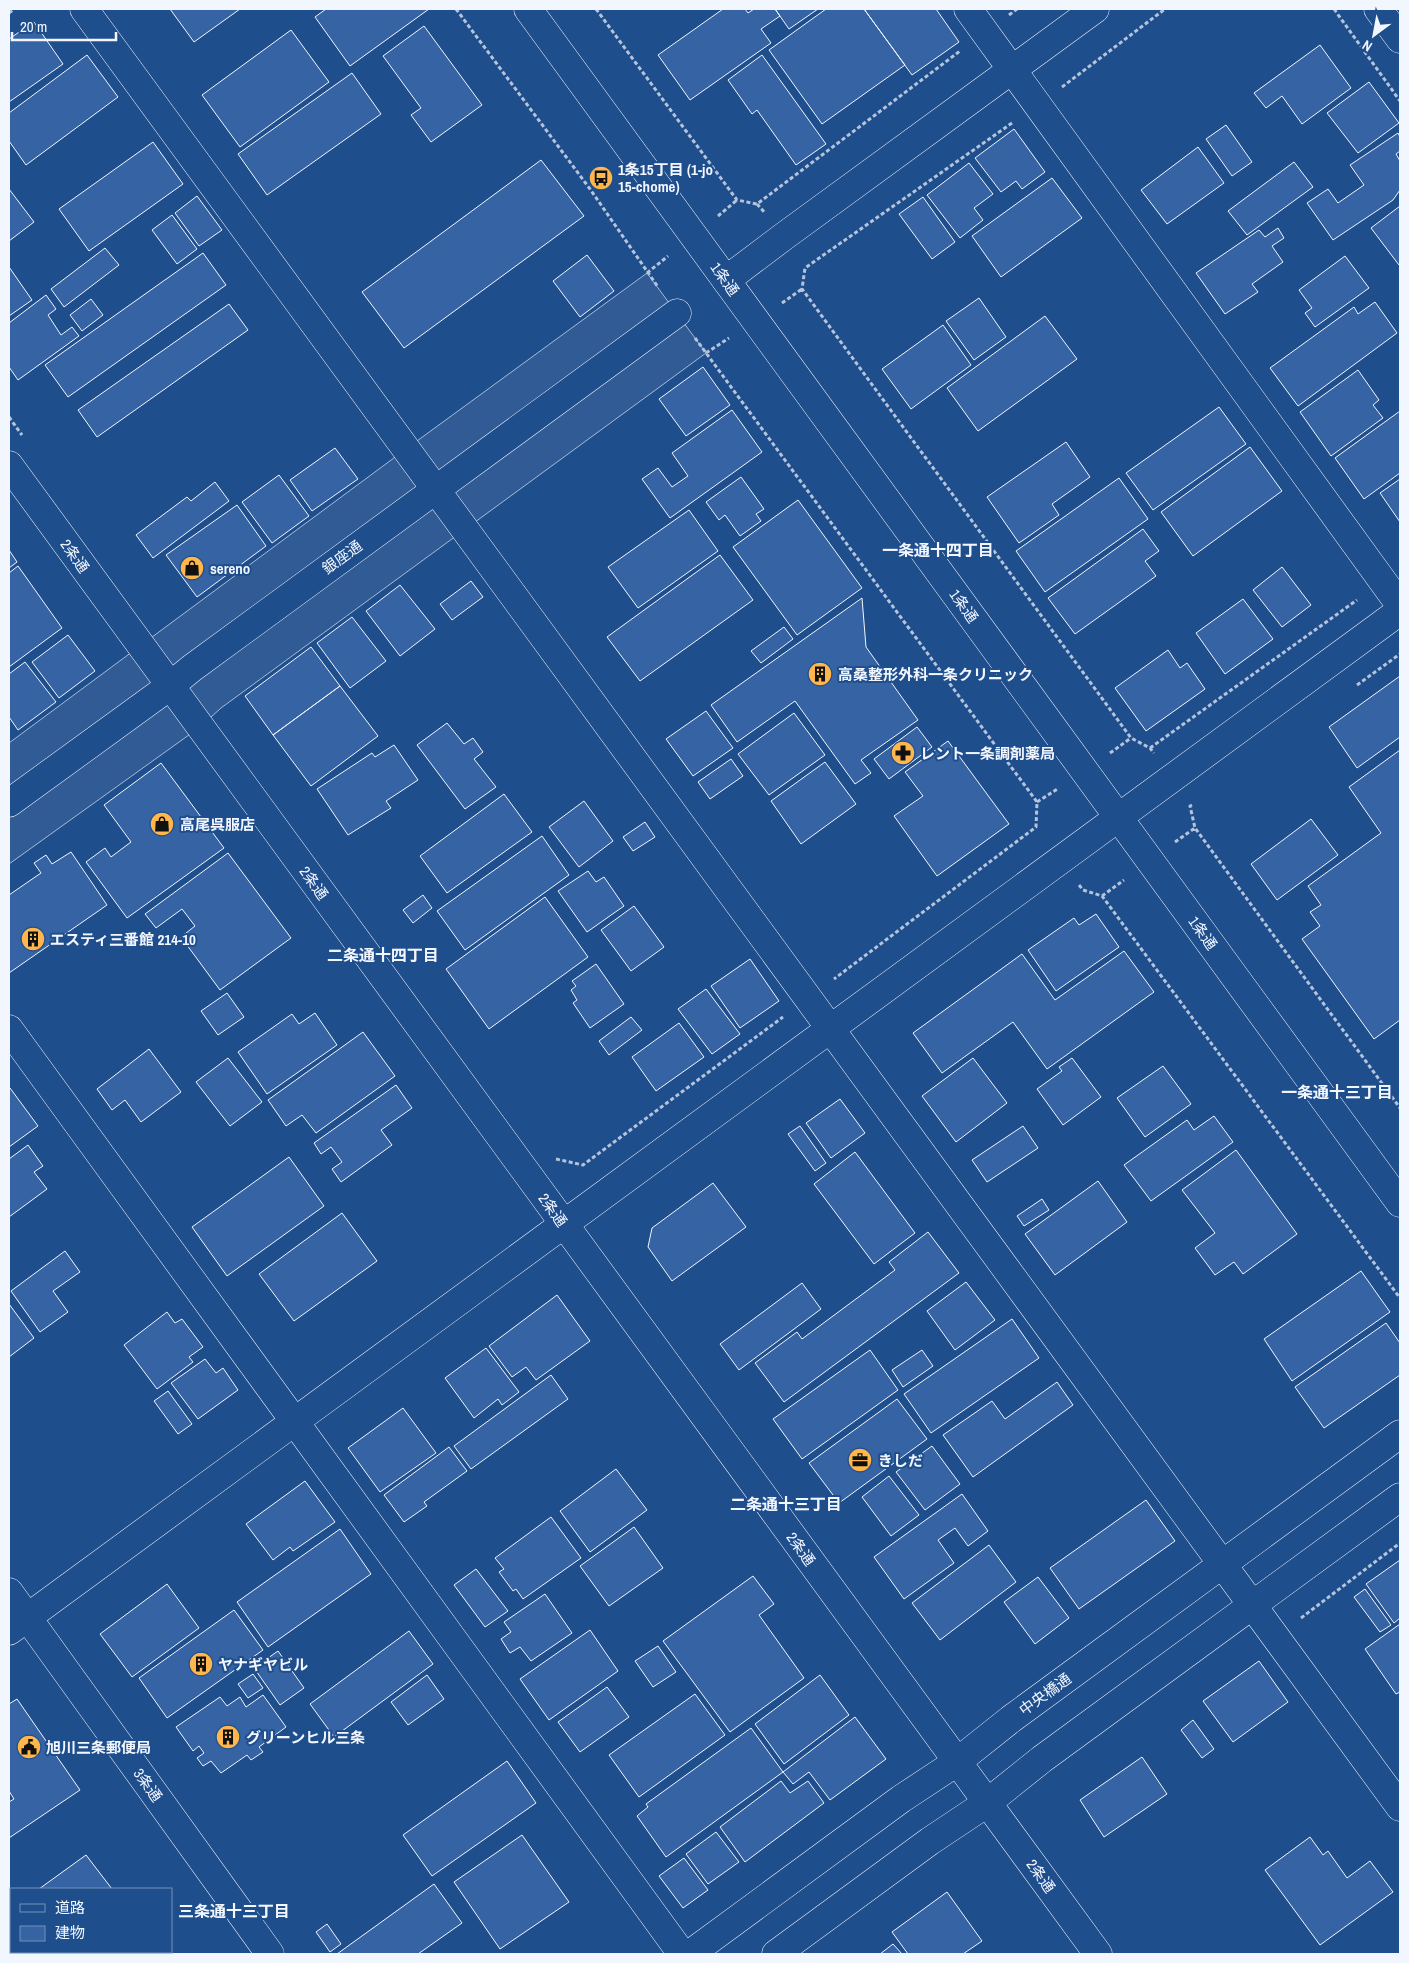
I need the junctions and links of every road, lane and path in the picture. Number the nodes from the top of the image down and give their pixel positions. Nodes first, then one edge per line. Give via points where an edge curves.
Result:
1 (14, 9) edge
2 (84, 9) edge
3 (528, 9) edge
4 (596, 9) edge
5 (968, 9) edge
6 (1017, 9) edge
7 (1095, 9) edge
8 (1165, 9) edge
9 (1334, 9) edge
10 (1378, 9) edge
11 (9, 12) edge
12 (986, 32) junction
13 (1400, 40) edge
14 (1012, 69) junction
15 (1400, 101) edge
16 (1038, 104) junction
17 (726, 280) junction
18 (677, 313) dead end
19 (9, 466) edge
20 (435, 489) junction
21 (1383, 581) junction
22 (1400, 605) edge
23 (1400, 611) edge
24 (1400, 654) edge
25 (170, 686) junction
26 (1352, 689) dead end
27 (1198, 800) dead end
28 (9, 803) edge
29 (1118, 818) junction
30 (1061, 860) junction
31 (9, 1028) edge
32 (830, 1028) junction
33 (1400, 1108) edge
34 (1400, 1203) edge
35 (564, 1225) junction
36 (1400, 1298) edge
37 (295, 1423) junction
38 (1400, 1434) edge
39 (1400, 1497) edge
40 (1400, 1543) edge
41 (1222, 1564) junction
42 (9, 1592) edge
43 (1252, 1605) junction
44 (18, 1624) edge
45 (1276, 1636) junction
46 (957, 1762) junction
47 (987, 1803) junction
48 (1400, 1807) edge
49 (270, 1954) edge
50 (682, 1954) edge
51 (690, 1954) edge
52 (776, 1954) edge
53 (1098, 1954) edge

1 - 11 path
2 - 20 street
3 - 17 street, 1条通
4 - 12 path via 737,200 757,204
5 - 12 street
6 - 12 path
7 - 14 street
8 - 16 path
9 - 15 path
10 - 13 street
12 - 14 street
14 - 16 street
14 - 17 street
16 - 21 street
16 - 21 path via 805,268 802,289 1131,738 1150,748
17 - 29 street, 1条通
18 - 20 street, 銀座通
19 - 25 street, 2条通
20 - 25 street, 銀座通
20 - 32 street
21 - 22 street
23 - 29 street
24 - 26 path
25 - 28 street, 銀座通
25 - 35 street, 2条通
27 - 33 path via 1190,806 1195,828
29 - 30 street
29 - 34 street, 1条通
30 - 32 street
30 - 36 path via 1083,890 1102,896
31 - 37 street
32 - 35 street
32 - 41 street
35 - 37 street
35 - 46 street, 2条通
37 - 44 street
37 - 50 street
38 - 41 street, 中央橋通
39 - 43 street
40 - 45 path
41 - 43 street
41 - 46 street, 中央橋通
42 - 44 street, 3条通
43 - 45 street
43 - 47 street
44 - 49 street, 3条通
45 - 48 street
46 - 47 street, 2条通
46 - 51 street, 中央橋通
47 - 52 street
47 - 53 street, 2条通

